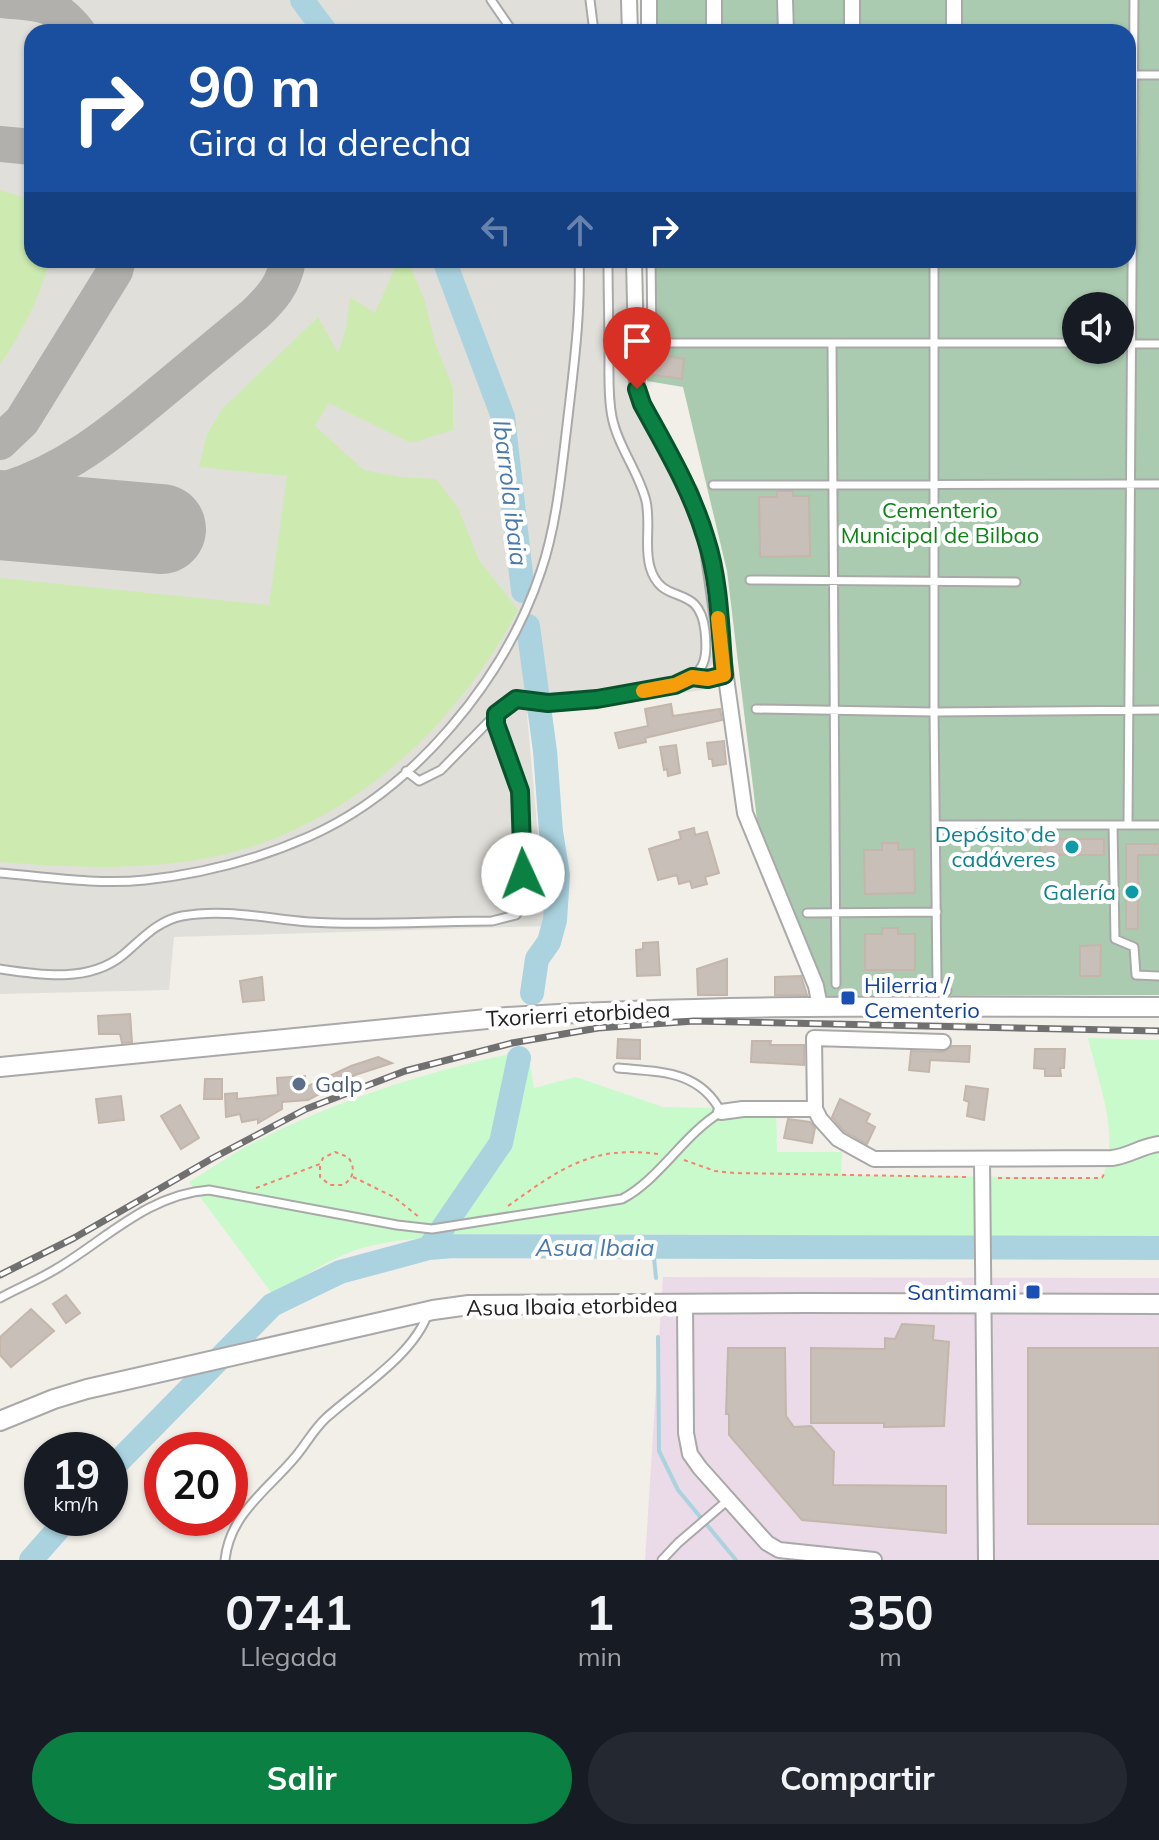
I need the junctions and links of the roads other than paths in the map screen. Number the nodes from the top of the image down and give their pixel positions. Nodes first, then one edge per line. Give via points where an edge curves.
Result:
1 (491, 0) edge
2 (590, 0) edge
3 (629, 0) edge
4 (649, 0) edge
5 (714, 0) edge
6 (785, 0) edge
7 (852, 0) edge
8 (954, 0) edge
9 (1134, 0) edge
10 (508, 24) edge
11 (593, 24) edge
12 (630, 24) edge
13 (649, 24) edge
14 (714, 24) edge
15 (786, 24) edge
16 (852, 24) edge
17 (954, 24) edge
18 (1133, 24) edge
19 (1136, 75) edge
20 (1159, 75) edge
21 (578, 268) edge
22 (608, 268) edge
23 (634, 268) edge
24 (651, 268) edge
25 (934, 268) edge
26 (1131, 268) edge
27 (1131, 292) edge
28 (832, 343) junction
29 (935, 343) junction
30 (1062, 343) edge
31 (1134, 344) edge
32 (1159, 344) edge
33 (1133, 364) edge
34 (1132, 483) junction
35 (832, 484) junction
36 (935, 484) junction
37 (1159, 484) edge
38 (713, 485) dead end
39 (750, 580) dead end
40 (833, 581) junction
41 (935, 581) junction
42 (1016, 582) dead end
43 (724, 675) junction
44 (692, 677) junction
45 (756, 709) dead end
46 (1129, 709) junction
47 (833, 710) junction
48 (1159, 710) edge
49 (934, 712) junction
50 (496, 714) junction
51 (406, 771) junction
52 (1128, 824) junction
53 (937, 825) junction
54 (1113, 825) junction
55 (1159, 825) edge
56 (0, 873) edge
57 (836, 912) junction
58 (937, 912) junction
59 (807, 913) dead end
60 (0, 969) edge
61 (1159, 976) edge
62 (836, 984) dead end
63 (947, 991) dead end
64 (820, 1007) junction
65 (1159, 1007) edge
66 (943, 1042) dead end
67 (0, 1067) edge
68 (618, 1068) dead end
69 (815, 1109) junction
70 (721, 1112) junction
71 (1159, 1144) edge
72 (982, 1160) junction
73 (0, 1298) edge
74 (685, 1304) junction
75 (983, 1304) junction
76 (1159, 1304) edge
77 (429, 1311) junction
78 (0, 1421) edge
79 (728, 1500) junction
80 (225, 1560) edge
81 (662, 1560) edge
82 (874, 1560) edge
83 (986, 1560) edge

1 - 10 lane
2 - 11 lane
3 - 12 street
4 - 13 street
5 - 14 street
6 - 15 street
7 - 16 street
8 - 17 street
9 - 18 lane
19 - 20 lane
21 - 51 lane via 560,482 542,571 492,673 461,717
22 - 44 lane via 612,418 645,497 651,570 660,586 694,601 703,614 705,659
23 - 43 street via 637,389 690,492 707,542
24 - 28 lane via 652,343
25 - 29 lane
26 - 27 lane
28 - 29 lane
28 - 35 lane
29 - 30 lane
29 - 36 lane
31 - 32 lane
33 - 34 lane
34 - 36 lane
34 - 37 lane
34 - 46 lane
35 - 36 lane
35 - 38 lane
35 - 40 lane
36 - 41 lane
39 - 40 lane
40 - 41 lane
40 - 47 lane
41 - 42 lane
41 - 49 lane
43 - 44 lane
43 - 64 street via 745,813
44 - 50 lane via 597,699 516,699
45 - 47 lane
46 - 48 lane
46 - 49 lane
46 - 52 lane
47 - 49 lane
47 - 57 lane
49 - 53 lane
50 - 51 lane via 441,770 419,781
50 - 60 lane via 520,791 524,902 516,915 492,921 356,922 255,914 181,916 154,927 100,970 54,974
51 - 56 lane via 360,808 311,836 253,859 141,880
52 - 54 lane
52 - 55 lane
53 - 54 lane
53 - 58 lane
54 - 61 lane via 1115,939 1134,947 1136,975
57 - 58 lane
57 - 59 lane
57 - 62 lane
58 - 63 lane via 937,983
64 - 65 street, Txorierri etorbidea
64 - 67 street, Txorierri etorbidea via 507,1017
66 - 69 street via 814,1038
68 - 70 lane via 683,1076 714,1099
69 - 70 street
69 - 72 street via 838,1139 874,1159
70 - 73 lane via 622,1199 432,1229 193,1191 150,1207 54,1270
71 - 72 street via 1112,1158
72 - 75 street
74 - 75 street, Asua Ibaia etorbidea
74 - 77 street, Asua Ibaia etorbidea via 469,1305
74 - 79 street via 690,1454
75 - 76 street, Asua Ibaia etorbidea
75 - 83 street
77 - 78 street, Asua Ibaia etorbidea via 133,1378 54,1399
77 - 80 lane via 405,1350 323,1421 250,1503 235,1524
79 - 81 lane
79 - 82 street via 779,1550

